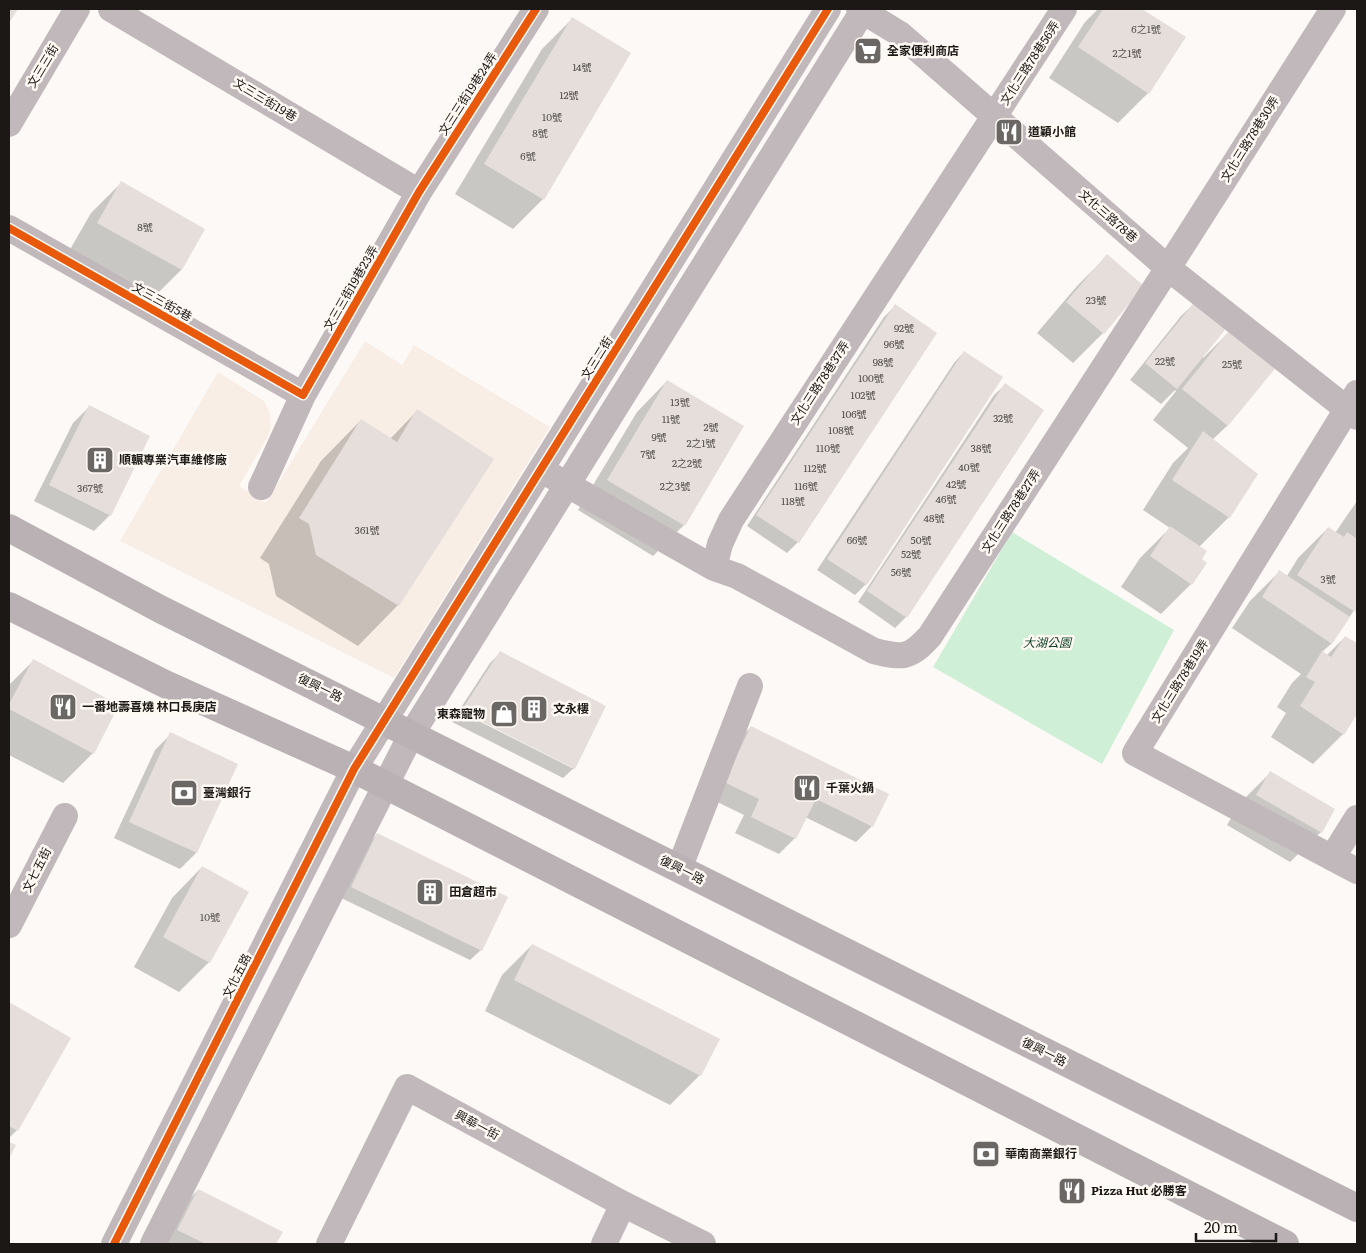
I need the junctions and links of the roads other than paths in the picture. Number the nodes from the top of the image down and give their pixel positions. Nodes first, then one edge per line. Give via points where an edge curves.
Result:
1 (77, 9) edge
2 (111, 9) edge
3 (536, 9) edge
4 (828, 9) edge
5 (862, 9) edge
6 (1064, 9) edge
7 (1333, 9) edge
8 (995, 117) junction
9 (9, 124) edge
10 (419, 192) junction
11 (9, 228) edge
12 (1168, 268) junction
13 (303, 395) junction
14 (1354, 407) edge
15 (541, 470) junction
16 (567, 485) junction
17 (261, 487) dead end
18 (9, 528) edge
19 (714, 568) junction
20 (9, 606) edge
21 (750, 686) dead end
22 (384, 720) junction
23 (411, 735) junction
24 (354, 769) junction
25 (385, 786) junction
26 (65, 816) dead end
27 (1357, 818) edge
28 (1332, 858) junction
29 (679, 869) junction
30 (1357, 871) edge
31 (12, 909) edge
32 (623, 1204) junction
33 (1357, 1208) edge
34 (114, 1244) edge
35 (153, 1244) edge
36 (329, 1244) edge
37 (604, 1244) edge
38 (703, 1244) edge
39 (1285, 1244) edge

1 - 9 street, 文三三街
2 - 10 street, 文三三街19巷
3 - 10 street, 文三三街19巷24弄
4 - 15 street, 文三二街
5 - 8 street, 文化三路78巷 via 900,34
5 - 16 street
6 - 8 street, 文化三路78巷56弄
7 - 12 street, 文化三路78巷30弄
8 - 12 street, 文化三路78巷
8 - 19 street, 文化三路78巷37弄 via 731,520
10 - 13 street, 文三三街19巷23弄
11 - 13 street, 文三三街5巷
12 - 14 street, 文化三路78巷
12 - 19 street, 文化三路78巷27弄 via 930,636 917,650 898,656 874,651 736,576
13 - 17 street, 文三三街19巷23弄
14 - 28 street, 文化三路78巷19弄 via 1134,753
15 - 16 street
15 - 22 street, 文三二街
16 - 19 street
16 - 23 street
18 - 22 main road, 復興一路 via 160,609
20 - 24 main road via 165,684
21 - 29 street
22 - 23 main road, 復興一路
22 - 24 street, 文化五路
23 - 25 street
23 - 29 main road, 復興一路
24 - 25 main road
24 - 34 street, 文化五路
25 - 35 street
25 - 39 main road
26 - 31 street, 文七五街
27 - 28 street
28 - 30 street, 文化三路78巷19弄
29 - 33 main road, 復興一路
32 - 36 street, 興華一街 via 406,1087
32 - 37 street
32 - 38 street, 興華一街

